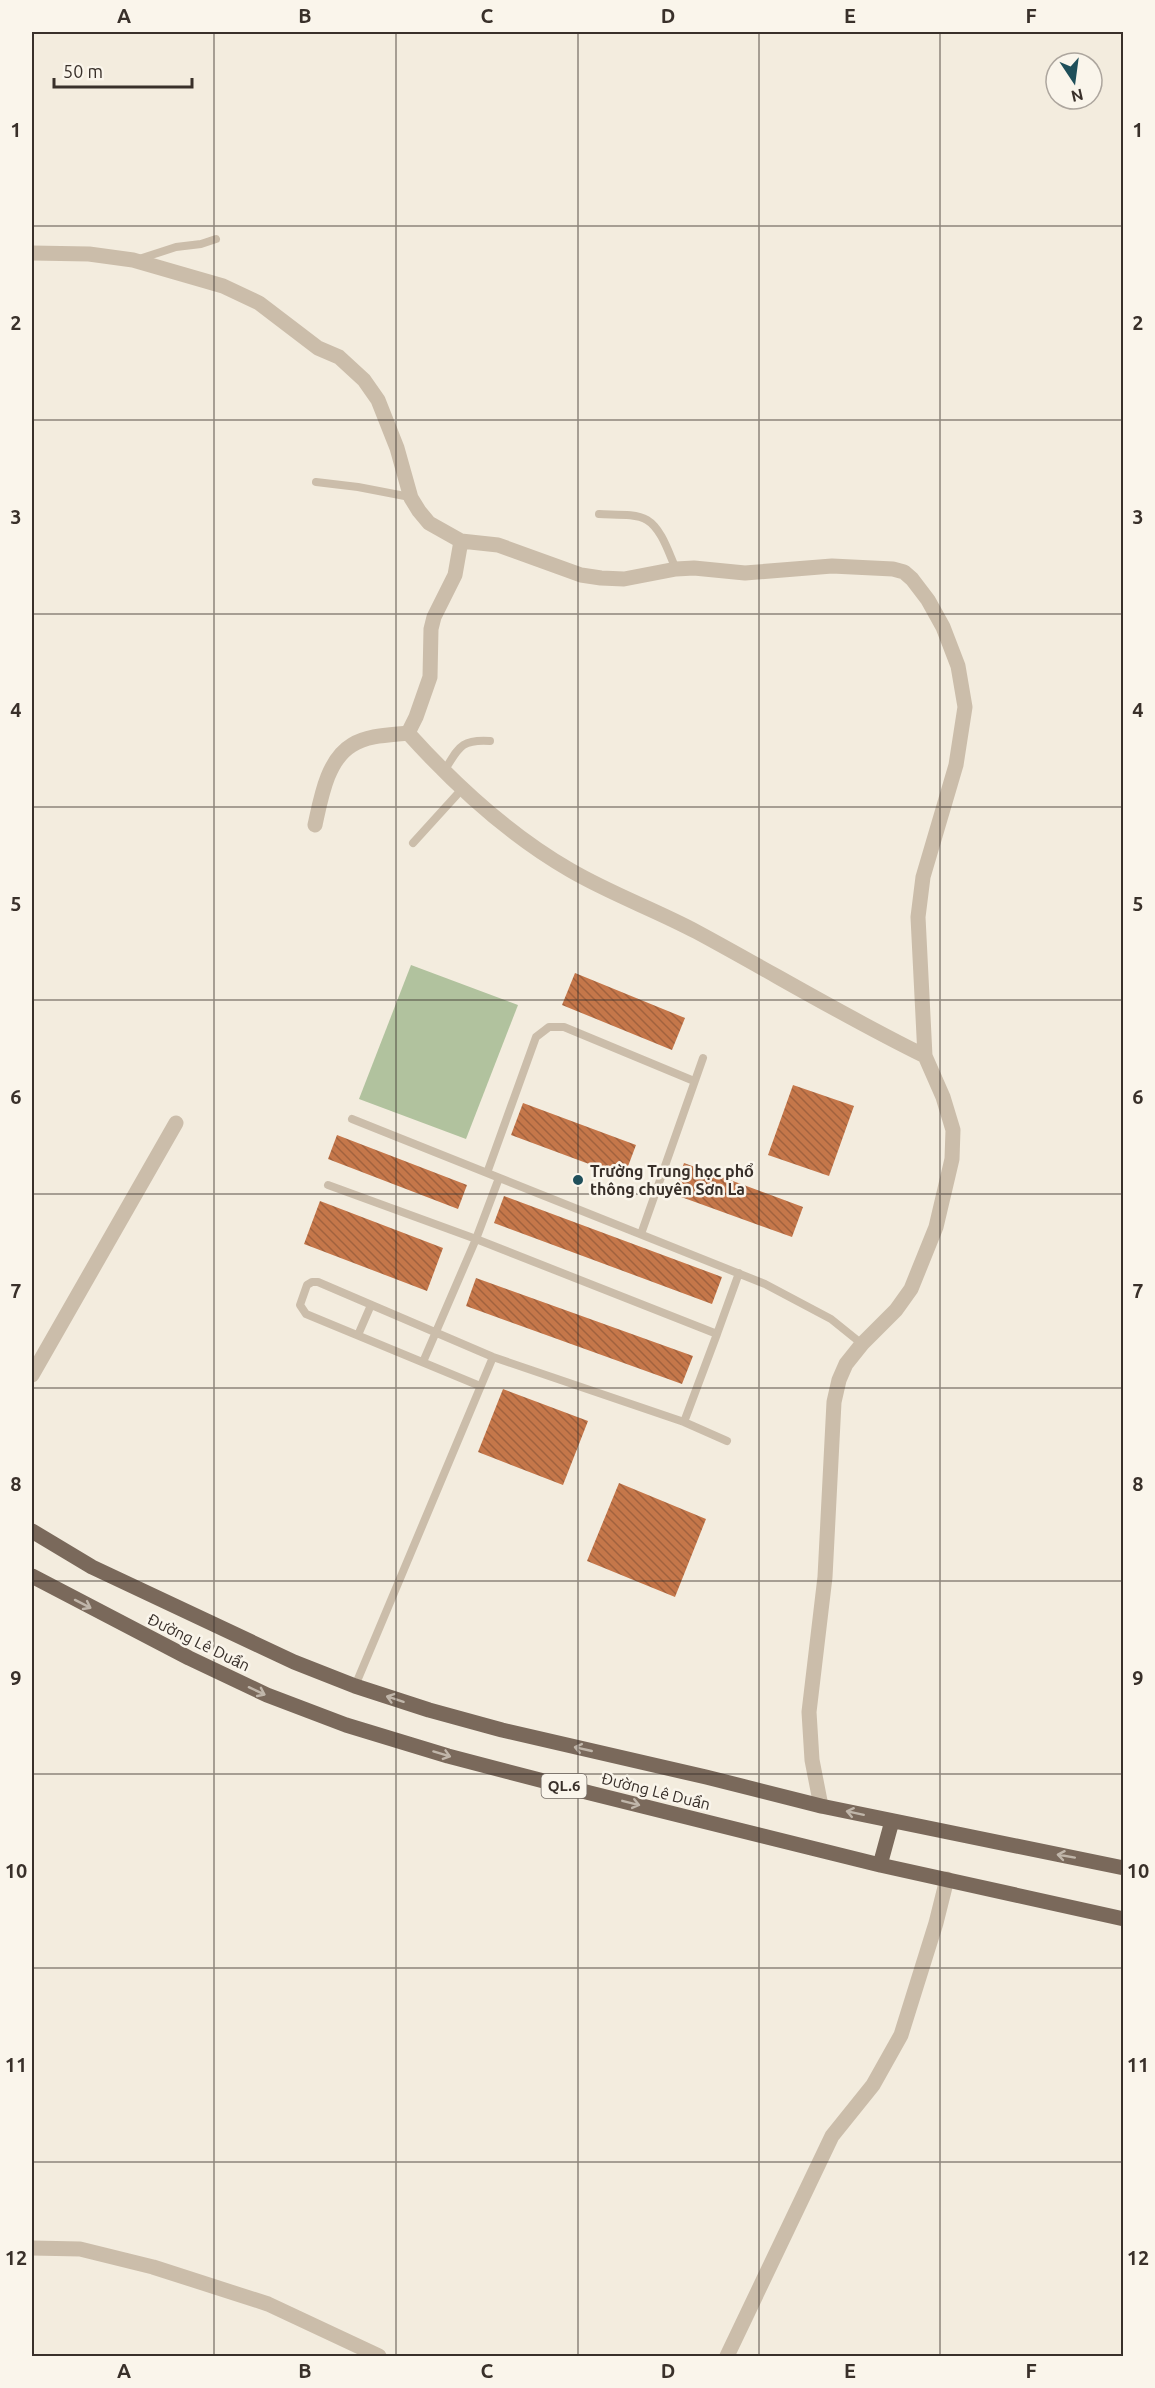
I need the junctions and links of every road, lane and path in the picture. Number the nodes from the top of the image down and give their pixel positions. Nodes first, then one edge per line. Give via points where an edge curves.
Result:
1 (216, 239) dead end
2 (32, 253) edge
3 (134, 260) junction
4 (316, 482) dead end
5 (411, 498) junction
6 (599, 514) dead end
7 (461, 541) junction
8 (676, 569) junction
9 (408, 733) junction
10 (490, 741) dead end
11 (444, 771) junction
12 (463, 788) junction
13 (315, 825) dead end
14 (413, 843) dead end
15 (925, 1056) junction
16 (703, 1058) dead end
17 (694, 1081) junction
18 (352, 1119) dead end
19 (176, 1123) dead end
20 (487, 1173) junction
21 (499, 1178) junction
22 (328, 1185) dead end
23 (641, 1234) junction
24 (476, 1239) junction
25 (739, 1273) junction
26 (371, 1305) junction
27 (435, 1332) junction
28 (717, 1334) junction
29 (358, 1335) junction
30 (862, 1344) junction
31 (493, 1356) junction
32 (423, 1362) junction
33 (32, 1375) edge
34 (480, 1386) junction
35 (684, 1422) junction
36 (727, 1441) dead end
37 (32, 1532) edge
38 (32, 1576) edge
39 (354, 1686) junction
40 (821, 1806) junction
41 (892, 1821) junction
42 (880, 1865) junction
43 (1124, 1868) edge
44 (946, 1879) junction
45 (1124, 1919) edge
46 (32, 2248) edge
47 (379, 2356) edge
48 (727, 2356) edge

1 - 3 lane
2 - 3 street
3 - 5 street via 240,293 352,368 378,400
4 - 5 lane
5 - 7 street via 429,523
6 - 8 lane via 647,520 660,534
7 - 8 street via 498,545 581,575 601,578 624,579
7 - 9 street via 455,575 431,629 430,677
8 - 15 street via 745,573 832,566 893,569 912,579 943,627 958,666 965,707 956,765 923,877 918,917
9 - 11 street
9 - 13 street via 375,736 353,744 342,754 322,792
10 - 11 lane via 462,744
11 - 12 street
12 - 14 lane
12 - 15 street via 495,818 570,870 698,932
15 - 30 street via 953,1130 946,1192 911,1289
16 - 17 lane
17 - 20 lane via 564,1027 549,1028 536,1037
17 - 23 lane
18 - 20 lane
19 - 33 street
20 - 21 lane
21 - 23 lane
21 - 24 lane
22 - 24 lane
23 - 25 lane
24 - 27 lane
24 - 28 lane
25 - 28 lane
25 - 30 lane via 831,1319
26 - 27 lane
26 - 29 lane
26 - 29 lane via 318,1282 307,1284 300,1305 303,1312
27 - 31 lane
27 - 32 lane
28 - 35 lane
29 - 32 lane
30 - 40 street via 846,1364 834,1402 825,1577 809,1712 812,1760
31 - 34 lane
31 - 35 lane
32 - 34 lane
34 - 39 lane
35 - 36 lane
37 - 39 main road, Đường Lê Duẩn / QL.6 via 92,1567 221,1629
38 -> 42 main road, Đường Lê Duẩn / QL.6 via 257,1691 346,1725 448,1756
40 -> 39 main road, Đường Lê Duẩn / QL.6 via 502,1730
41 -> 40 main road, Đường Lê Duẩn / QL.6
41 - 42 main road
43 -> 41 main road, Đường Lê Duẩn / QL.6
42 - 44 main road, Đường Lê Duẩn / QL.6
44 - 45 main road, Đường Lê Duẩn / QL.6
44 - 48 street via 901,2035 873,2085 832,2136
46 - 47 street via 80,2249 153,2267 268,2304

